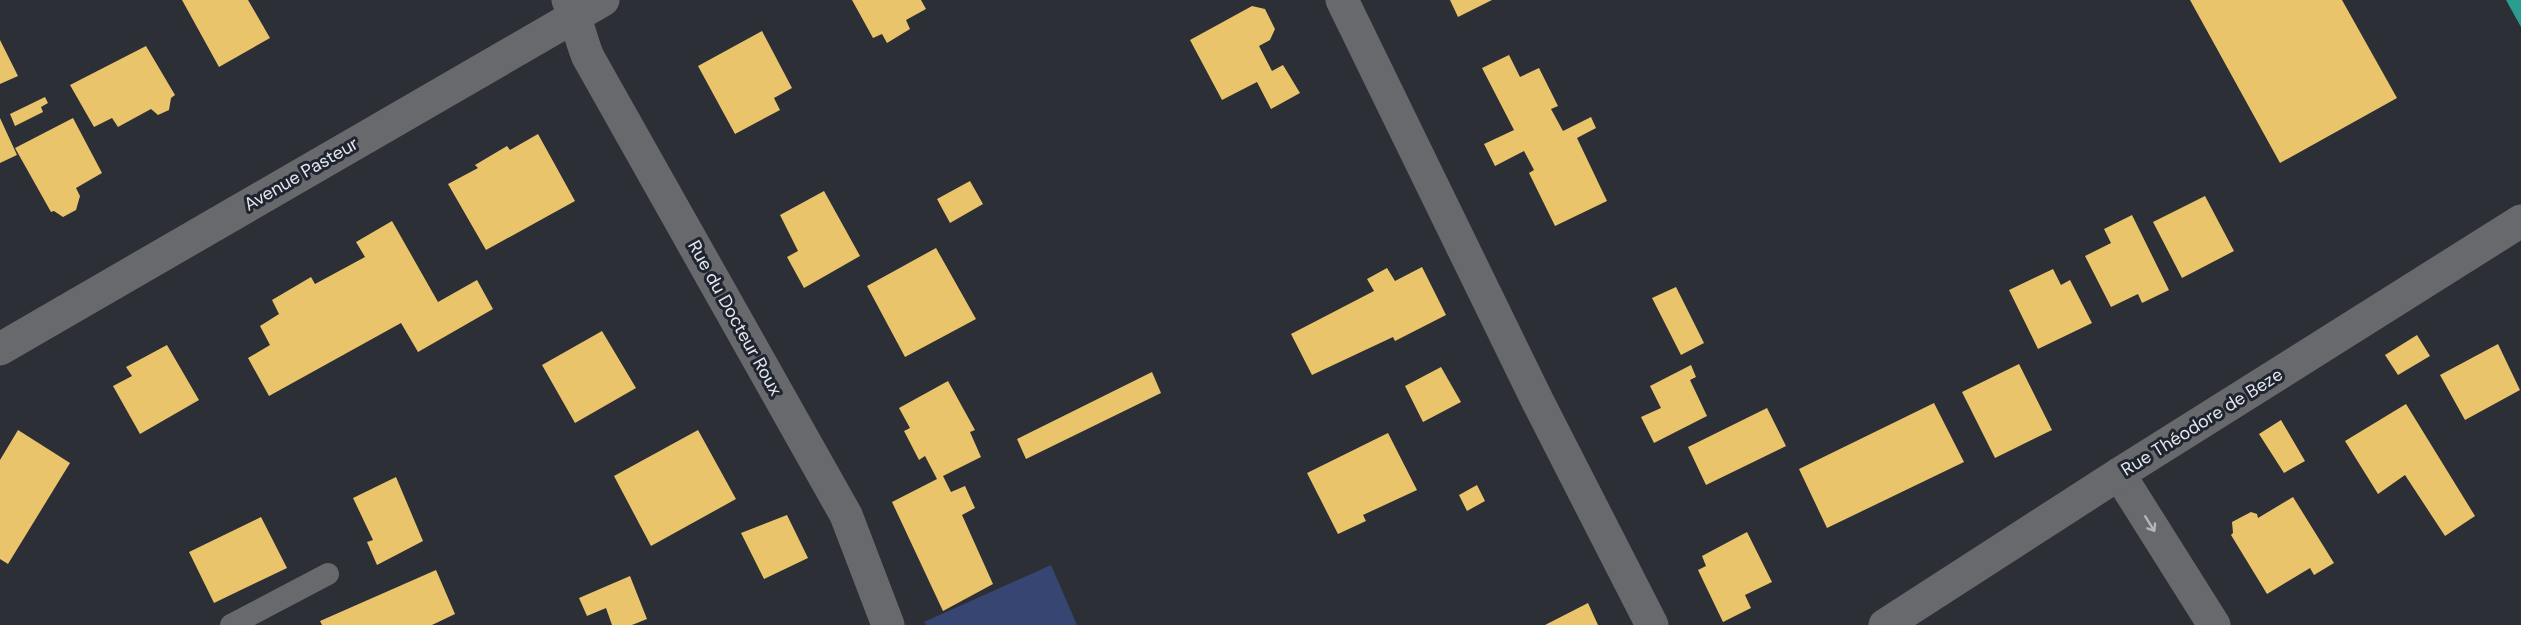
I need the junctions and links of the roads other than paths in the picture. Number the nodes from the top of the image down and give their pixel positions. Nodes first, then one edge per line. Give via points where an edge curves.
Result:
1 (1342, 0) edge
2 (582, 5) edge
3 (2521, 221) edge
4 (0, 349) edge
5 (2119, 474) junction
6 (328, 574) dead end
7 (231, 625) edge
8 (888, 625) edge
9 (1652, 625) edge
10 (1886, 625) edge
11 (2214, 625) edge

1 - 9 street via 1538,402
2 - 4 street, Avenue Pasteur
2 - 8 street, Rue du Docteur Roux via 579,38 588,57 846,515
3 - 5 street, Rue Théodore de Beze
5 - 10 street, Rue Théodore de Beze
5 -> 11 street
6 - 7 lane

